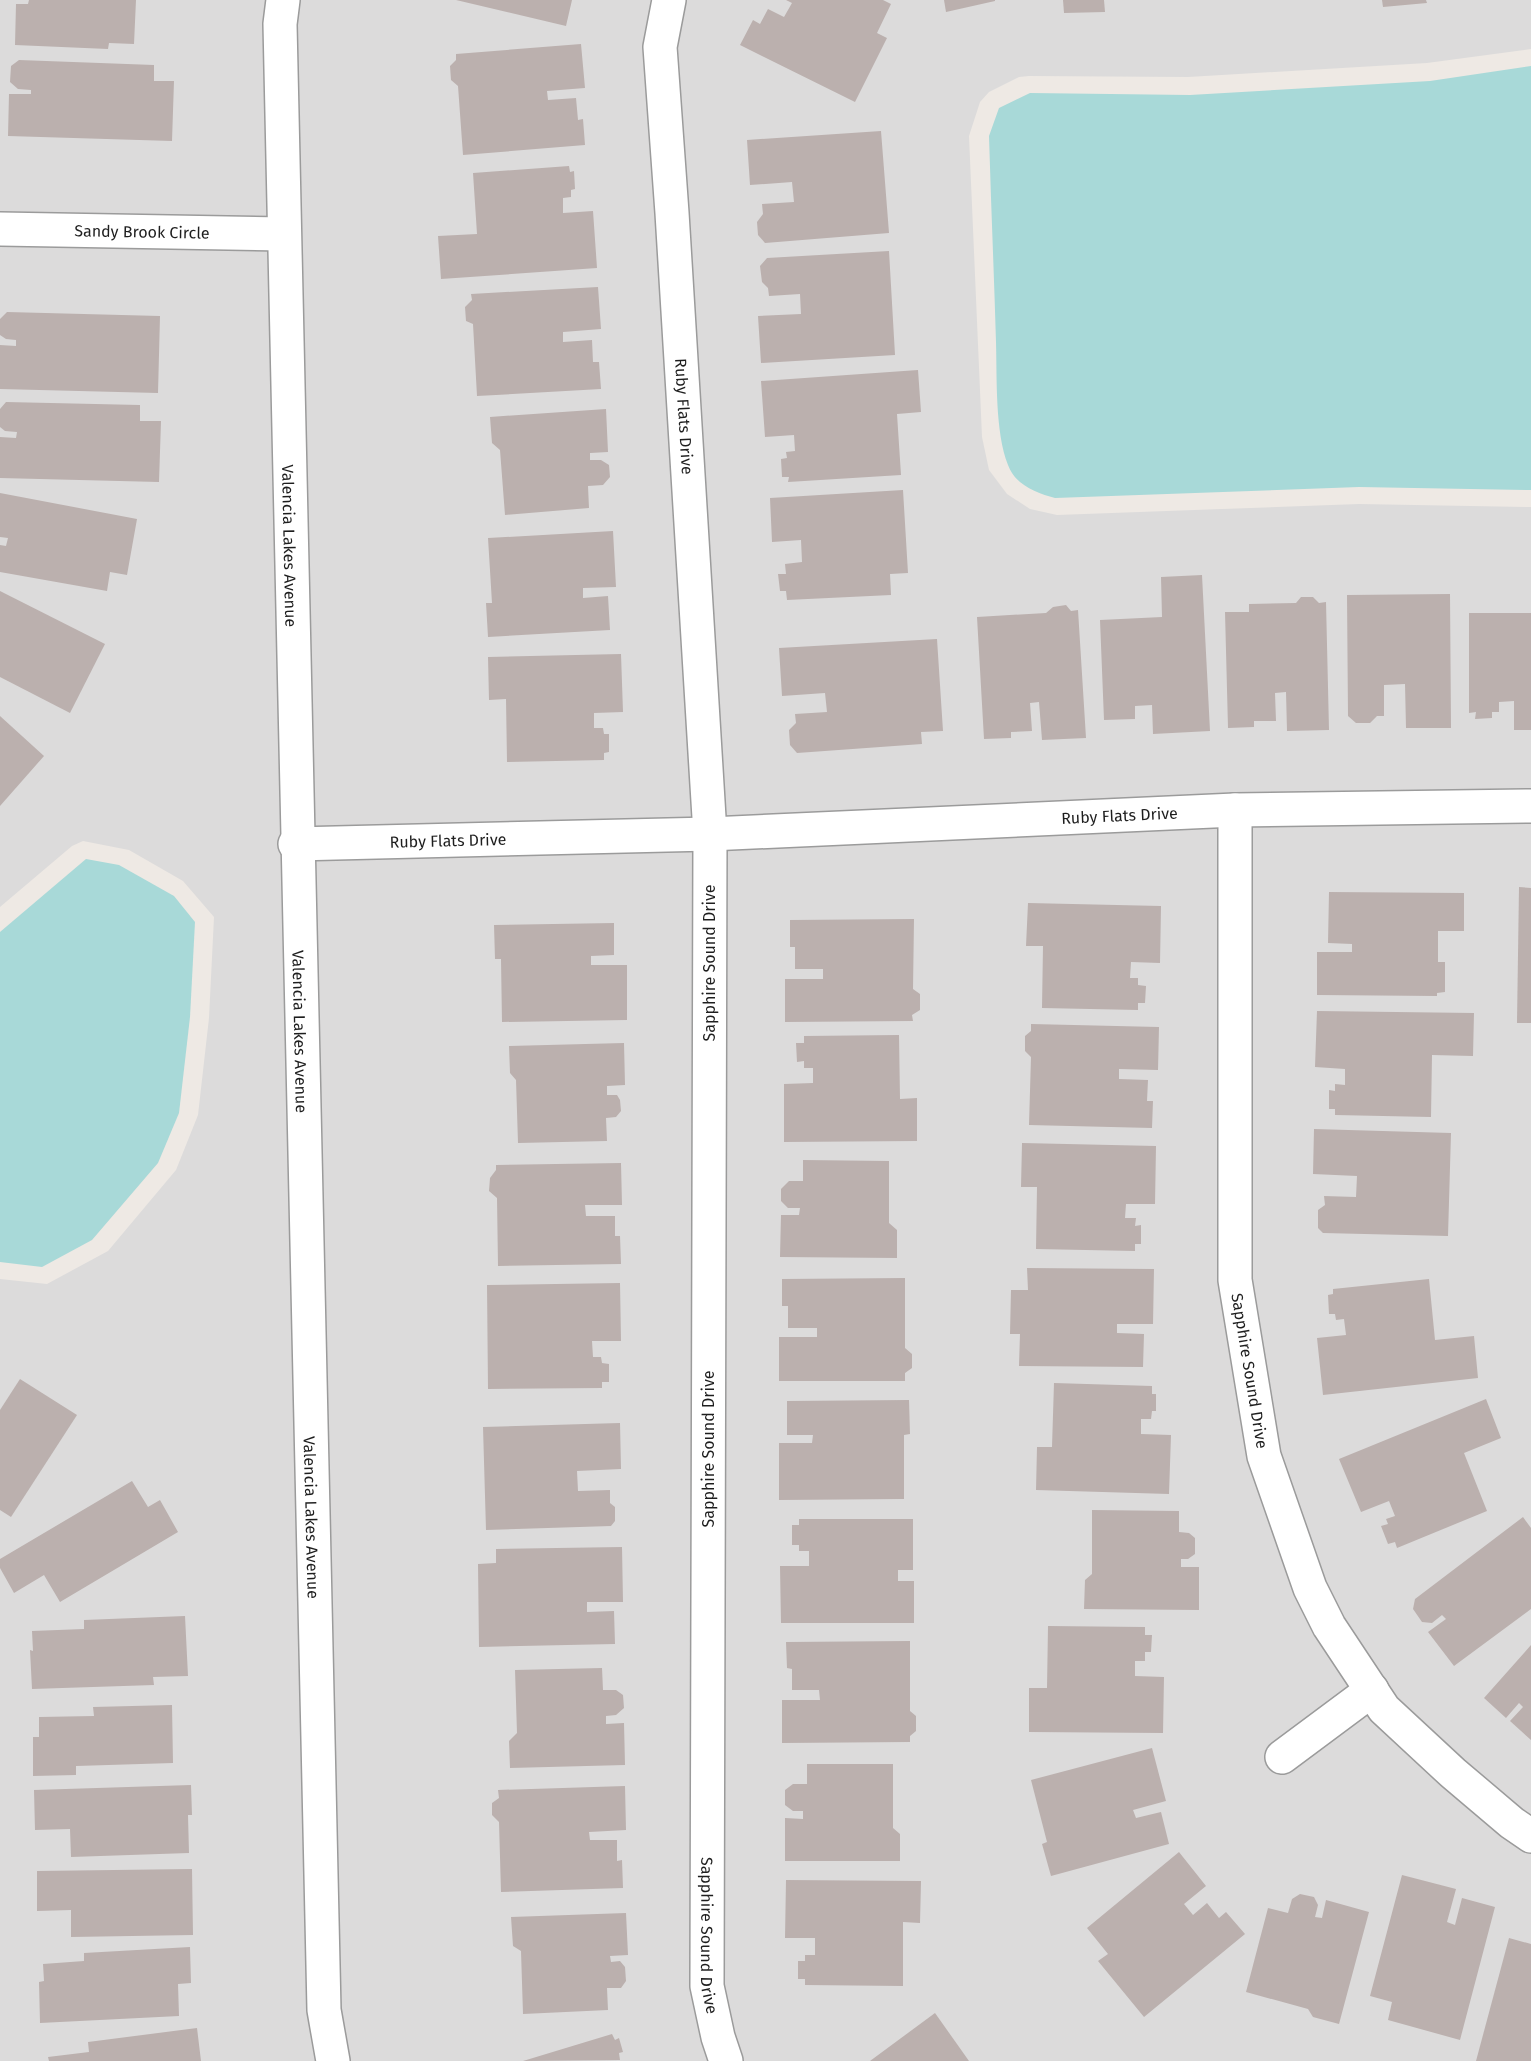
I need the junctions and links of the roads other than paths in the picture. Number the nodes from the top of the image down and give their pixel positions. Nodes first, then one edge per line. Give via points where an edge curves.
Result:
1 (283, 0) edge
2 (669, 0) edge
3 (0, 230) edge
4 (284, 234) junction
5 (1531, 806) edge
6 (1235, 810) junction
7 (710, 834) junction
8 (296, 844) junction
9 (1372, 1690) junction
10 (1282, 1756) dead end
11 (1531, 1836) edge
12 (333, 2061) edge
13 (726, 2061) edge

1 - 4 street, Valencia Lakes Avenue via 280,24
2 - 7 street, Ruby Flats Drive via 660,47
3 - 4 street, Sandy Brook Circle
4 - 8 street, Valencia Lakes Avenue
5 - 6 street, Ruby Flats Drive
6 - 7 street, Ruby Flats Drive
6 - 9 street, Sapphire Sound Drive via 1235,1280 1264,1456 1310,1588 1329,1626
7 - 8 street, Ruby Flats Drive
7 - 13 street, Sapphire Sound Drive via 707,1986
8 - 12 street, Valencia Lakes Avenue via 324,2010
9 - 10 street
9 - 11 street, Sapphire Sound Drive via 1384,1709 1453,1773

